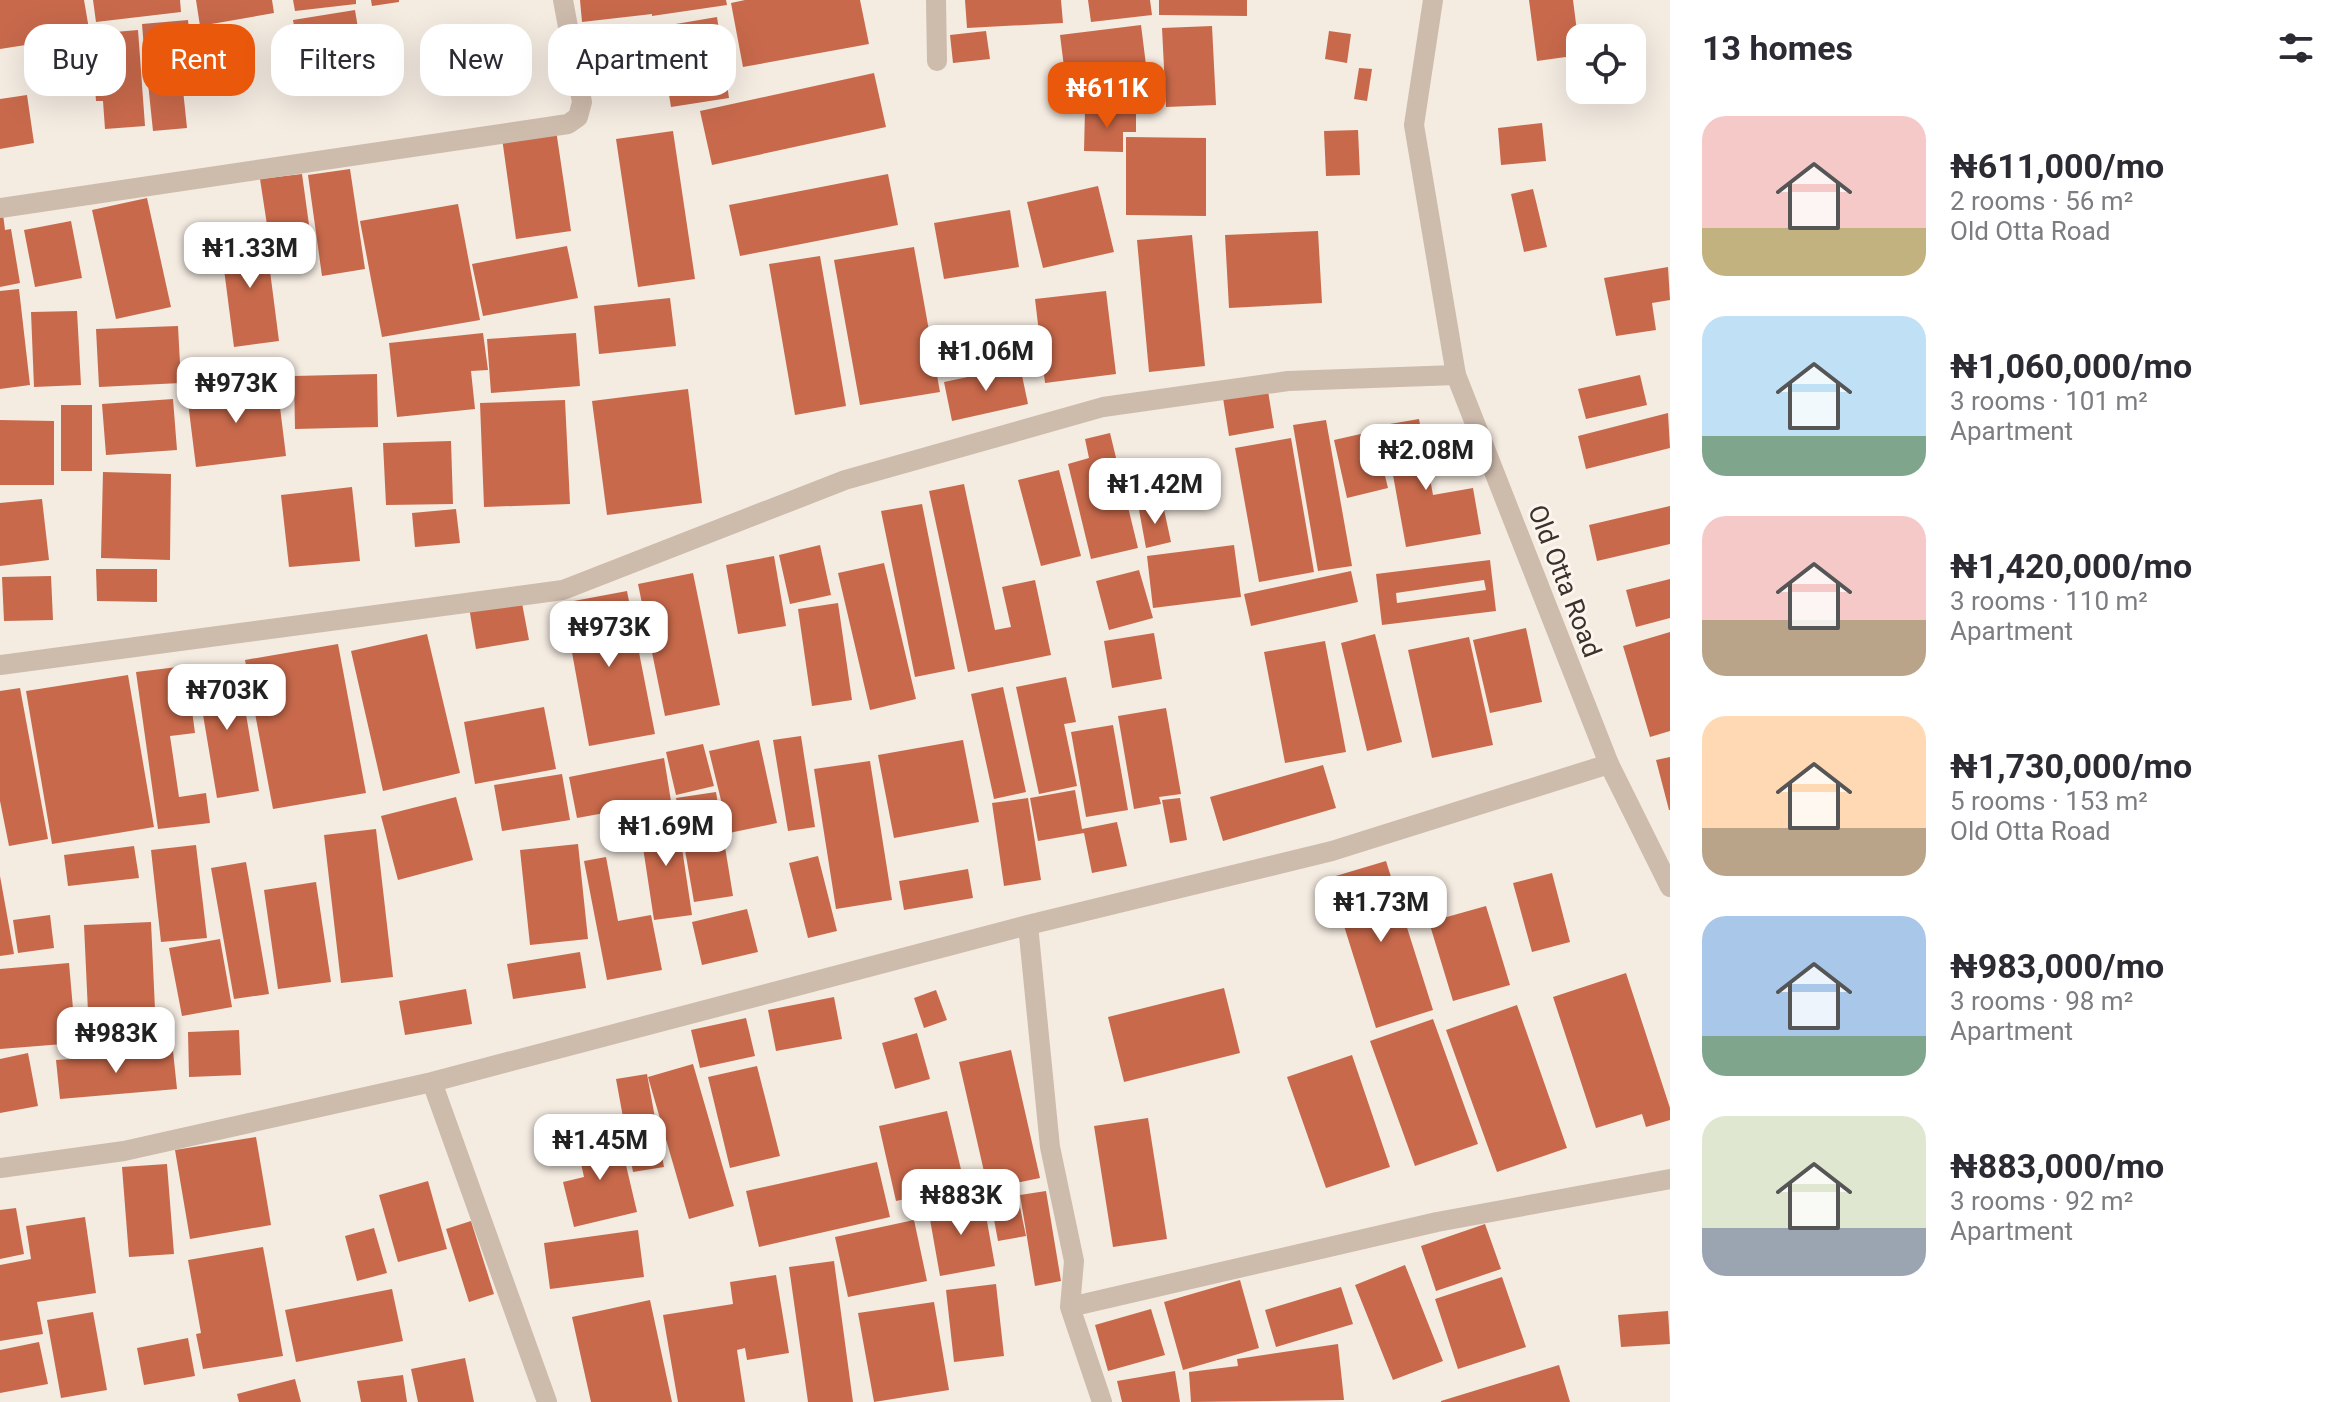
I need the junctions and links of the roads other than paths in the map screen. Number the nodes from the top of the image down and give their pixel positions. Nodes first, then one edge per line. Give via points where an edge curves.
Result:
1 (563, 0) edge
2 (936, 0) edge
3 (1433, 0) edge
4 (937, 61) dead end
5 (0, 208) edge
6 (1456, 375) junction
7 (0, 665) edge
8 (1609, 764) junction
9 (1670, 887) edge
10 (1028, 925) junction
11 (432, 1082) junction
12 (0, 1168) edge
13 (1670, 1179) edge
14 (1070, 1307) junction
15 (547, 1402) edge
16 (1102, 1402) edge

1 - 5 street via 582,102 578,117 568,124
2 - 4 street
3 - 6 street, Old Otta Road via 1414,125
6 - 7 street via 1288,381 1103,407 845,480 563,590
6 - 8 street, Old Otta Road
8 - 9 street, Old Otta Road
8 - 10 street via 1332,851
10 - 11 street
10 - 14 street via 1050,1147 1074,1261
11 - 12 street via 124,1151
11 - 15 street
13 - 14 street via 1437,1222
14 - 16 street

